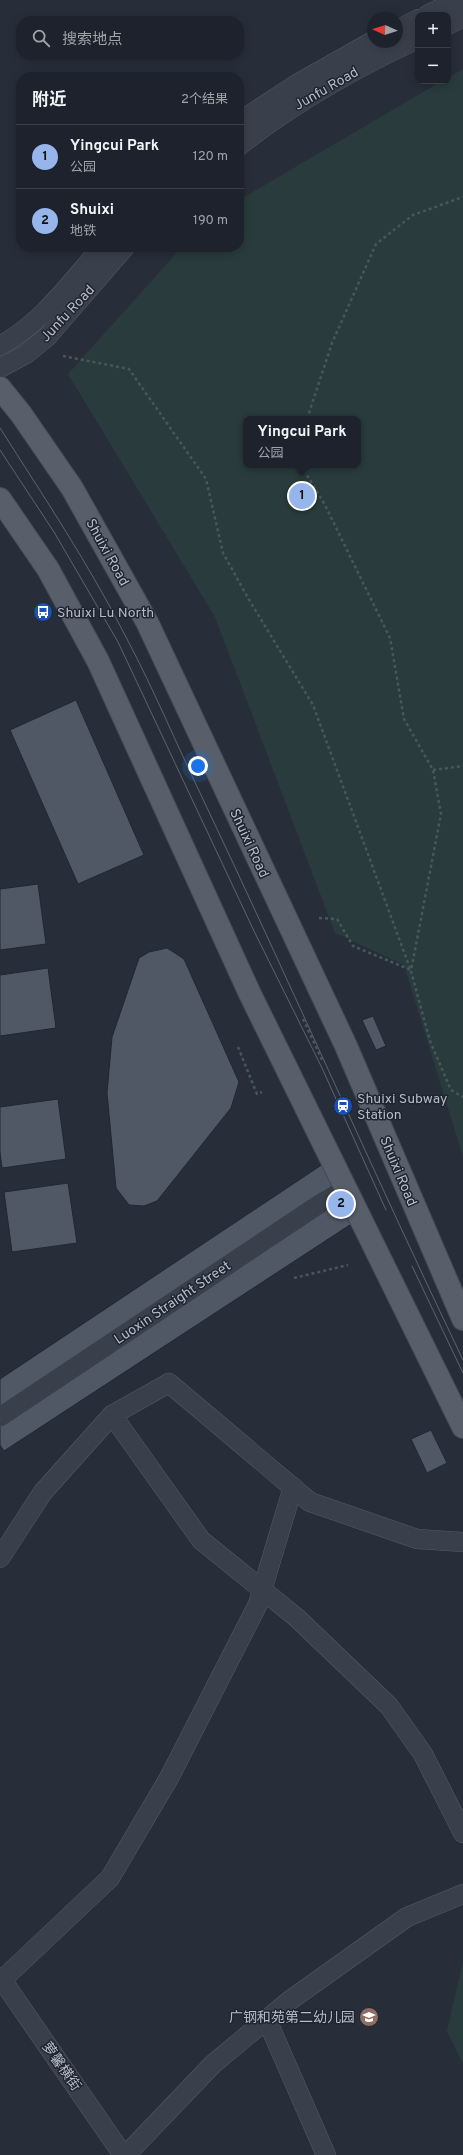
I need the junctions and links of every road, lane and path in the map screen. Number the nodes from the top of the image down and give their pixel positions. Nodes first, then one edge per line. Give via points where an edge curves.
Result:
1 (457, 0) edge
2 (433, 12) edge
3 (463, 17) edge
4 (415, 21) edge
5 (451, 23) edge
6 (403, 27) edge
7 (415, 40) edge
8 (367, 44) edge
9 (244, 119) edge
10 (244, 142) edge
11 (463, 197) edge
12 (98, 252) edge
13 (121, 252) edge
14 (0, 346) edge
15 (63, 356) dead end
16 (0, 368) edge
17 (0, 388) edge
18 (308, 416) edge
19 (303, 468) edge
20 (0, 499) edge
21 (463, 766) edge
22 (433, 770) junction
23 (319, 918) dead end
24 (412, 970) junction
25 (303, 1019) dead end
26 (238, 1047) dead end
27 (323, 1062) dead end
28 (262, 1092) dead end
29 (463, 1097) edge
30 (345, 1189) junction
31 (348, 1265) dead end
32 (294, 1278) dead end
33 (463, 1319) edge
34 (112, 1415) junction
35 (0, 1417) edge
36 (463, 1427) edge
37 (293, 1487) junction
38 (463, 1542) edge
39 (0, 1558) edge
40 (262, 1590) junction
41 (463, 1833) edge
42 (463, 1894) edge
43 (1, 1978) edge
44 (267, 2020) junction
45 (125, 2155) edge
46 (326, 2155) edge

1 - 2 street
3 - 5 street
4 - 6 street
7 - 10 street, Junfu Road via 309,97 266,124
8 - 9 street, Junfu Road via 295,85
11 - 18 path via 414,215 376,244 332,343
12 - 14 street, Junfu Road via 44,314
13 - 16 street, Junfu Road via 47,337 26,354
15 - 24 path via 129,369 206,479 223,553 313,705
17 - 33 main road, Shuixi Road via 72,488 147,622 346,1046
19 - 22 path via 325,505 390,638 404,719
20 - 30 main road via 48,569 98,661 247,987
21 - 22 path
22 - 24 path via 441,814
23 - 24 path via 337,919 353,946
24 - 29 path via 430,1041 451,1090
25 - 27 path
26 - 28 path via 257,1094
30 - 35 street, Luoxin Straight Street
30 - 36 main road
31 - 32 path
34 - 37 street via 169,1383
34 - 39 street via 43,1492
34 - 40 street via 201,1540
37 - 38 street via 310,1502 417,1539
37 - 40 street
40 - 41 street via 297,1618 389,1706 423,1754
40 - 43 street via 258,1604 170,1778 110,1878
42 - 44 street via 407,1917 356,1952
43 - 45 street, 萝馨横街
44 - 45 street via 213,2064
44 - 46 street

